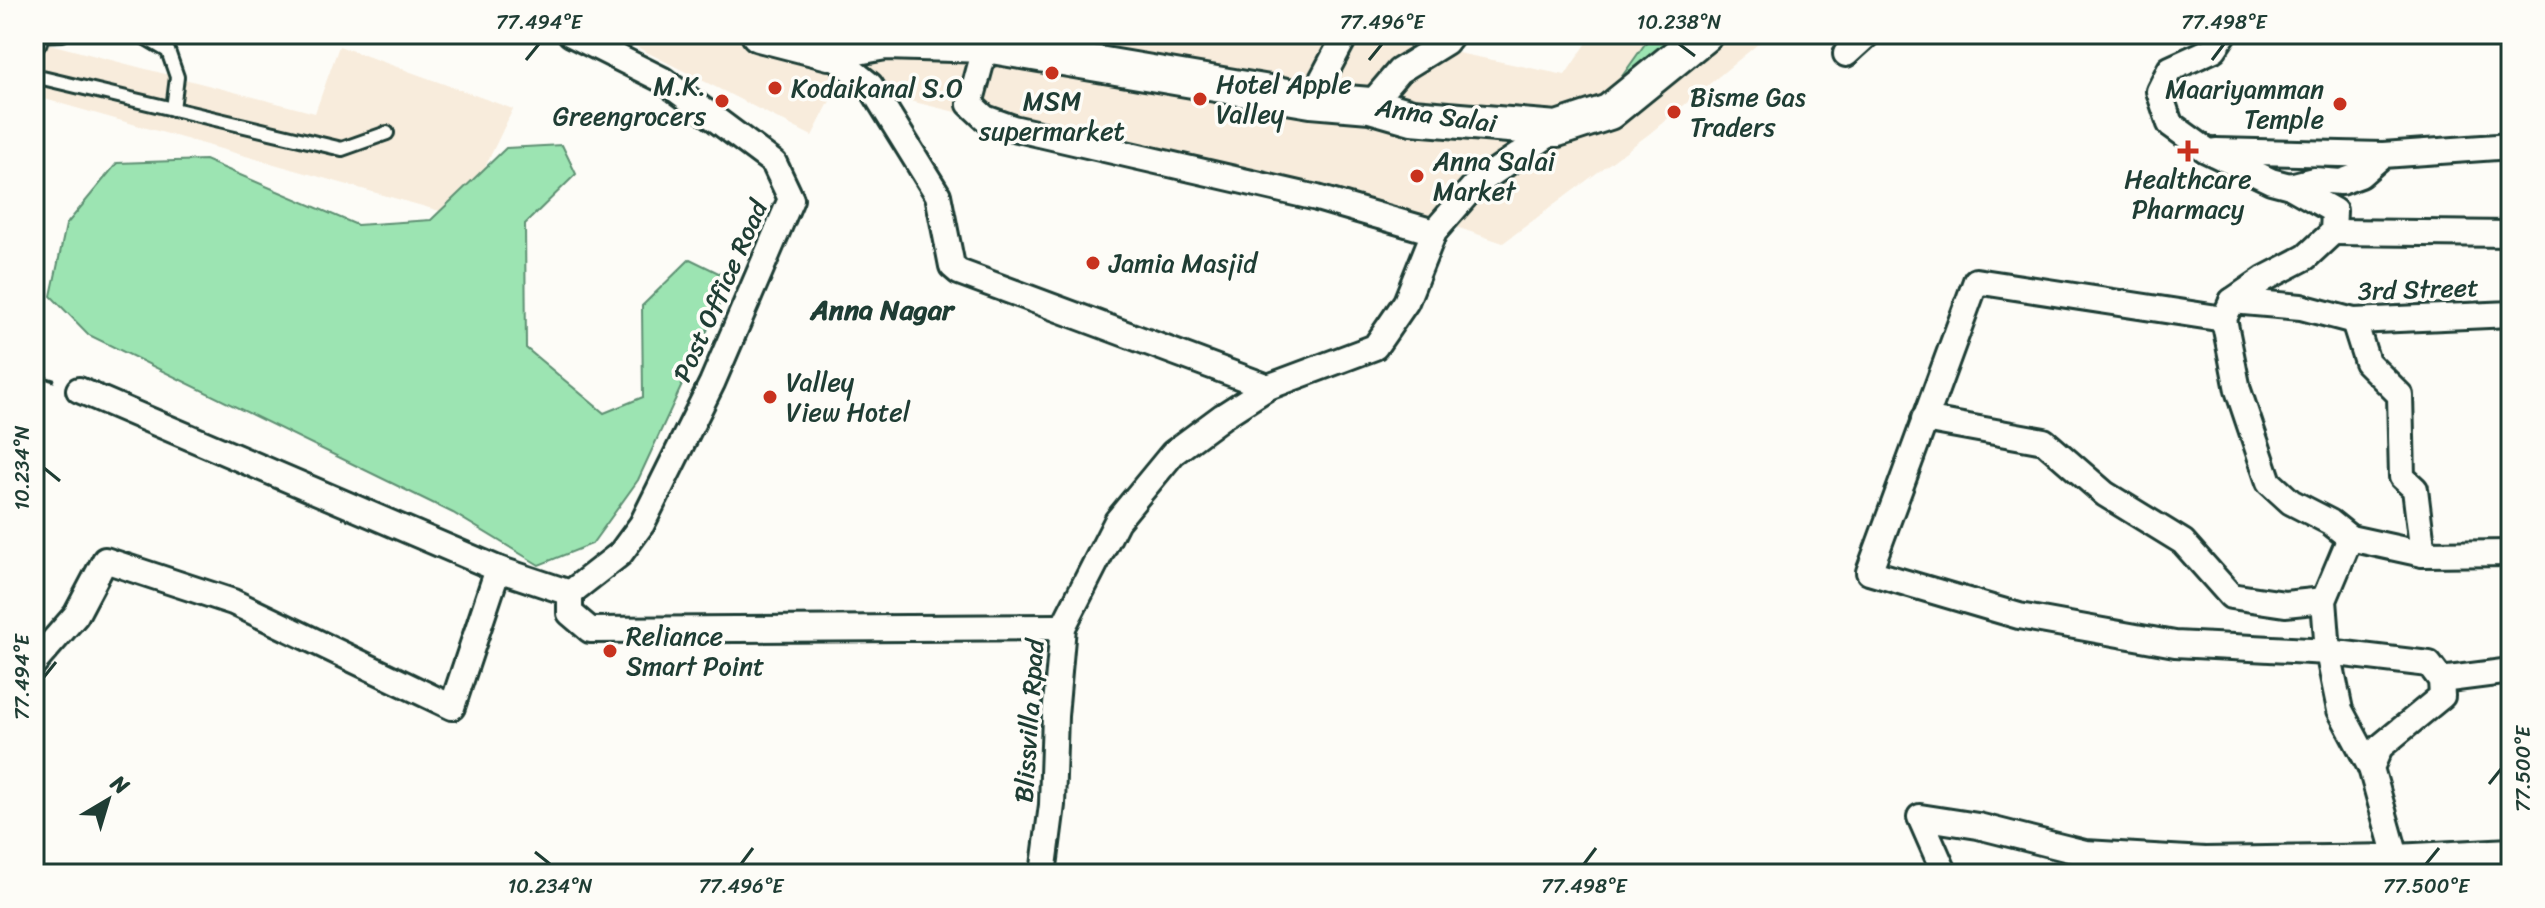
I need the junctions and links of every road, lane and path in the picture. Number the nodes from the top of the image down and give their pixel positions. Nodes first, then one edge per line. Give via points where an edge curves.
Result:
1 (36, 34) edge
2 (63, 34) edge
3 (139, 34) edge
4 (571, 34) edge
5 (759, 34) edge
6 (1346, 34) edge
7 (1452, 34) edge
8 (1705, 34) edge
9 (1868, 34) edge
10 (2224, 34) edge
11 (34, 41) edge
12 (986, 45) junction
13 (829, 52) junction
14 (1846, 54) dead end
15 (34, 76) edge
16 (1311, 100) junction
17 (1370, 105) junction
18 (173, 109) junction
19 (1557, 129) junction
20 (387, 133) dead end
21 (2511, 146) edge
22 (2206, 150) junction
23 (2383, 155) junction
24 (2290, 186) junction
25 (1434, 232) junction
26 (2333, 232) junction
27 (2511, 234) edge
28 (2228, 310) junction
29 (2511, 314) edge
30 (2354, 321) junction
31 (34, 374) edge
32 (1268, 387) junction
33 (79, 390) joint
34 (1924, 419) junction
35 (2350, 538) junction
36 (2511, 553) edge
37 (2423, 554) junction
38 (498, 569) junction
39 (570, 593) junction
40 (2324, 600) junction
41 (1063, 627) junction
42 (2328, 652) junction
43 (34, 663) edge
44 (2511, 671) edge
45 (2441, 680) junction
46 (2371, 768) junction
47 (2511, 851) edge
48 (2396, 857) junction
49 (1043, 874) edge
50 (1945, 874) edge

1 - 2 lane
1 - 11 street
3 - 18 lane via 168,51 177,77
4 - 39 street, Post Office Road via 663,80 774,163 791,199 718,369 642,524 620,554
5 - 13 street, Anna Salai
6 - 16 street
7 - 17 street via 1399,71
8 - 19 street, Anna Salai via 1609,112
9 - 14 street
10 - 22 street via 2214,49 2170,69 2159,91 2170,124
12 - 13 street, Anna Salai via 885,42
12 - 16 street, Anna Salai
12 - 25 street via 970,104 985,118 1317,198
13 - 32 street via 870,85 938,195 952,266 959,272
15 - 18 lane
16 - 17 street, Anna Salai
17 - 19 street, Anna Salai via 1412,117
18 - 20 lane via 342,149
19 - 25 street, Blissvilla Rpad via 1475,185
21 - 23 street
22 - 23 street
22 - 24 street
23 - 24 street via 2360,175 2341,182 2314,180
24 - 26 street via 2334,211
25 - 32 street, Blissvilla Rpad via 1406,302 1375,347
26 - 27 street
26 - 28 street
28 - 30 street, 3rd Street via 2301,307
28 - 34 street, 3rd Street via 1976,281
28 - 35 street via 2238,390 2269,482
29 - 30 street, 3rd Street
30 - 37 street via 2367,362 2400,395 2402,477 2415,489
31 - 33 path
32 - 41 street, Blissvilla Rpad via 1173,453 1117,521
33 - 38 street
34 - 40 street via 2044,441 2105,494 2183,542 2231,596 2285,604
34 - 42 street via 1869,572 2019,616 2175,644
35 - 37 street
35 - 40 street
36 - 37 street
38 - 39 street
38 - 43 street via 452,707 233,602 105,560 76,615
39 - 41 street via 570,613 590,630
40 - 42 street
41 - 49 street, Blissvilla Rpad
42 - 45 street via 2429,664
42 - 46 street via 2340,710
44 - 45 street
45 - 46 street via 2442,696 2380,747
46 - 48 street
47 - 48 street
48 - 50 street via 2205,860 2085,853 1920,817

